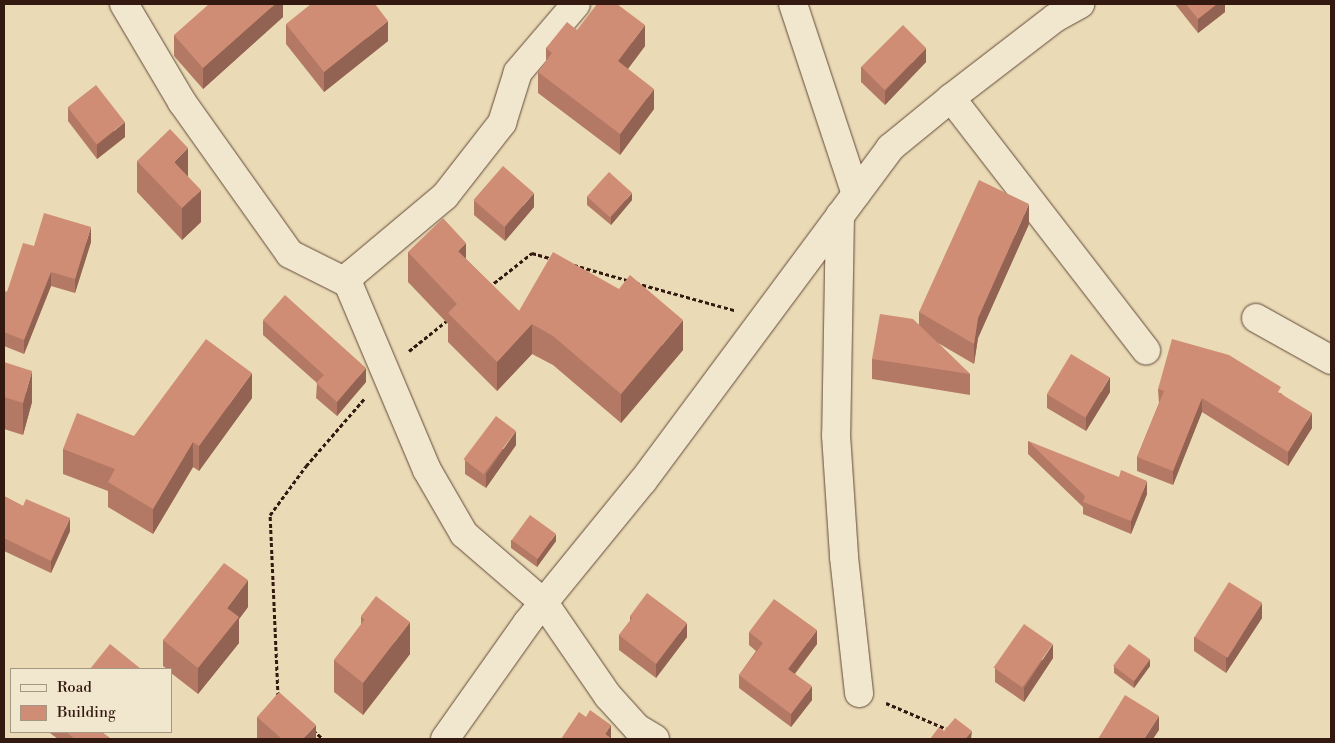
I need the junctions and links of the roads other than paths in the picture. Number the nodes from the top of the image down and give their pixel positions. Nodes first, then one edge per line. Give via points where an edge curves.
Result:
1 (124, 4) edge
2 (576, 4) edge
3 (793, 4) edge
4 (1080, 4) edge
5 (951, 98) junction
6 (848, 205) junction
7 (348, 283) junction
8 (1256, 318) dead end
9 (1146, 350) dead end
10 (1331, 360) edge
11 (544, 603) junction
12 (859, 693) road end
13 (445, 739) edge
14 (655, 739) edge

1 - 7 street via 182,102 290,254
2 - 7 street via 518,72 502,123 445,196 352,274
3 - 6 street
4 - 5 street via 1055,18
5 - 6 street via 890,148
5 - 9 street
6 - 11 street via 766,319
6 - 12 street via 836,435 844,557
7 - 11 street via 427,470 464,534
8 - 10 street
11 - 13 street
11 - 14 street via 608,696 637,728

